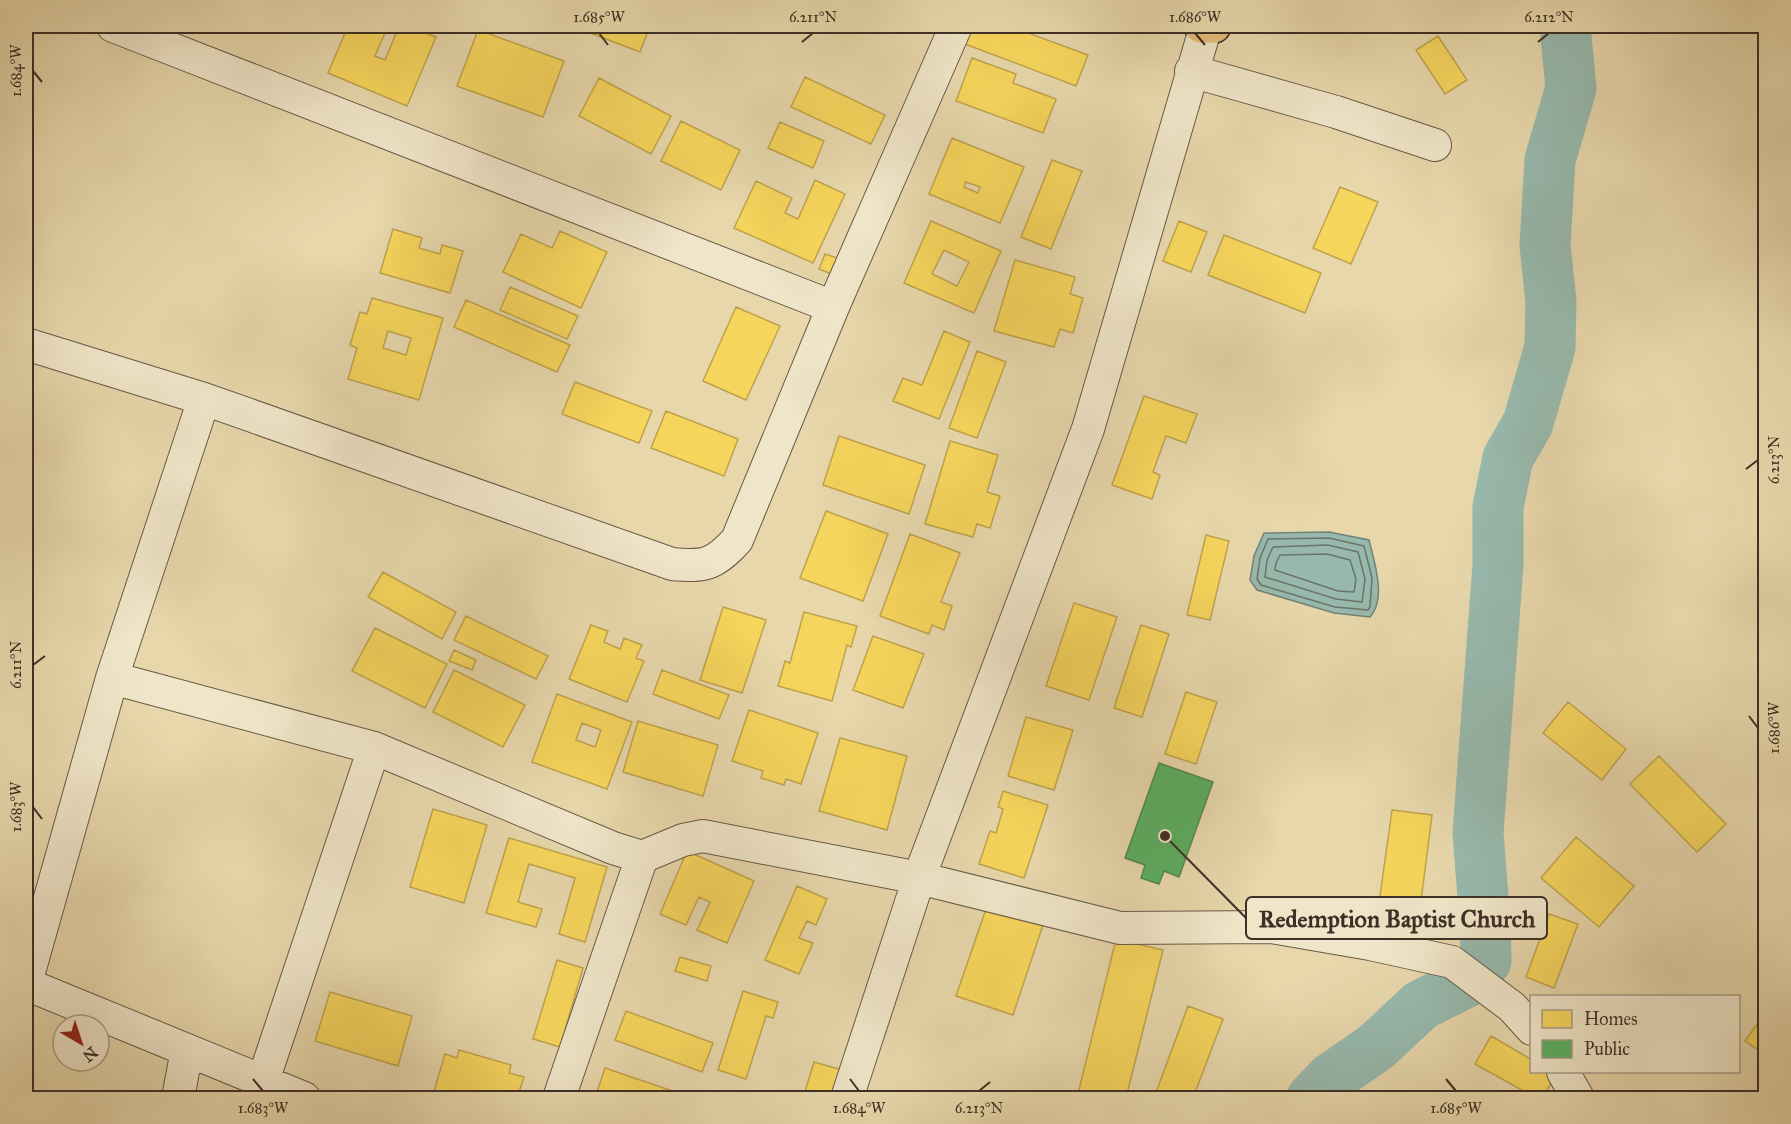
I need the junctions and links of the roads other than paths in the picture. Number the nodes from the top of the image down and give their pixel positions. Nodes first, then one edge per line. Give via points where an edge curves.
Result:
1 (113, 26) edge
2 (956, 26) edge
3 (1201, 26) edge
4 (1206, 26) edge
5 (1214, 26) edge
6 (1191, 71) junction
7 (1435, 146) dead end
8 (833, 307) junction
9 (26, 344) edge
10 (204, 399) junction
11 (112, 678) junction
12 (374, 748) junction
13 (642, 856) junction
14 (919, 878) junction
15 (26, 984) edge
16 (1530, 1027) edge
17 (187, 1050) junction
18 (1564, 1073) edge
19 (262, 1081) junction
20 (178, 1098) edge
21 (304, 1098) edge
22 (559, 1098) edge
23 (847, 1098) edge
24 (1578, 1098) edge

1 - 8 street
2 - 8 street
3 - 4 main road
4 - 5 main road
4 - 6 street
6 - 7 street via 1336,112
6 - 14 street via 1088,429
8 - 10 street via 737,540 723,556 699,566 672,564
9 - 10 street
10 - 11 street
11 - 12 street
11 - 15 street
12 - 13 street via 612,848
12 - 19 street
13 - 14 street via 703,836
13 - 22 street
14 - 16 street via 1120,928 1270,927 1452,962 1512,1007
14 - 23 street
15 - 17 street
17 - 19 street
17 - 20 street
18 - 24 street
19 - 21 street

